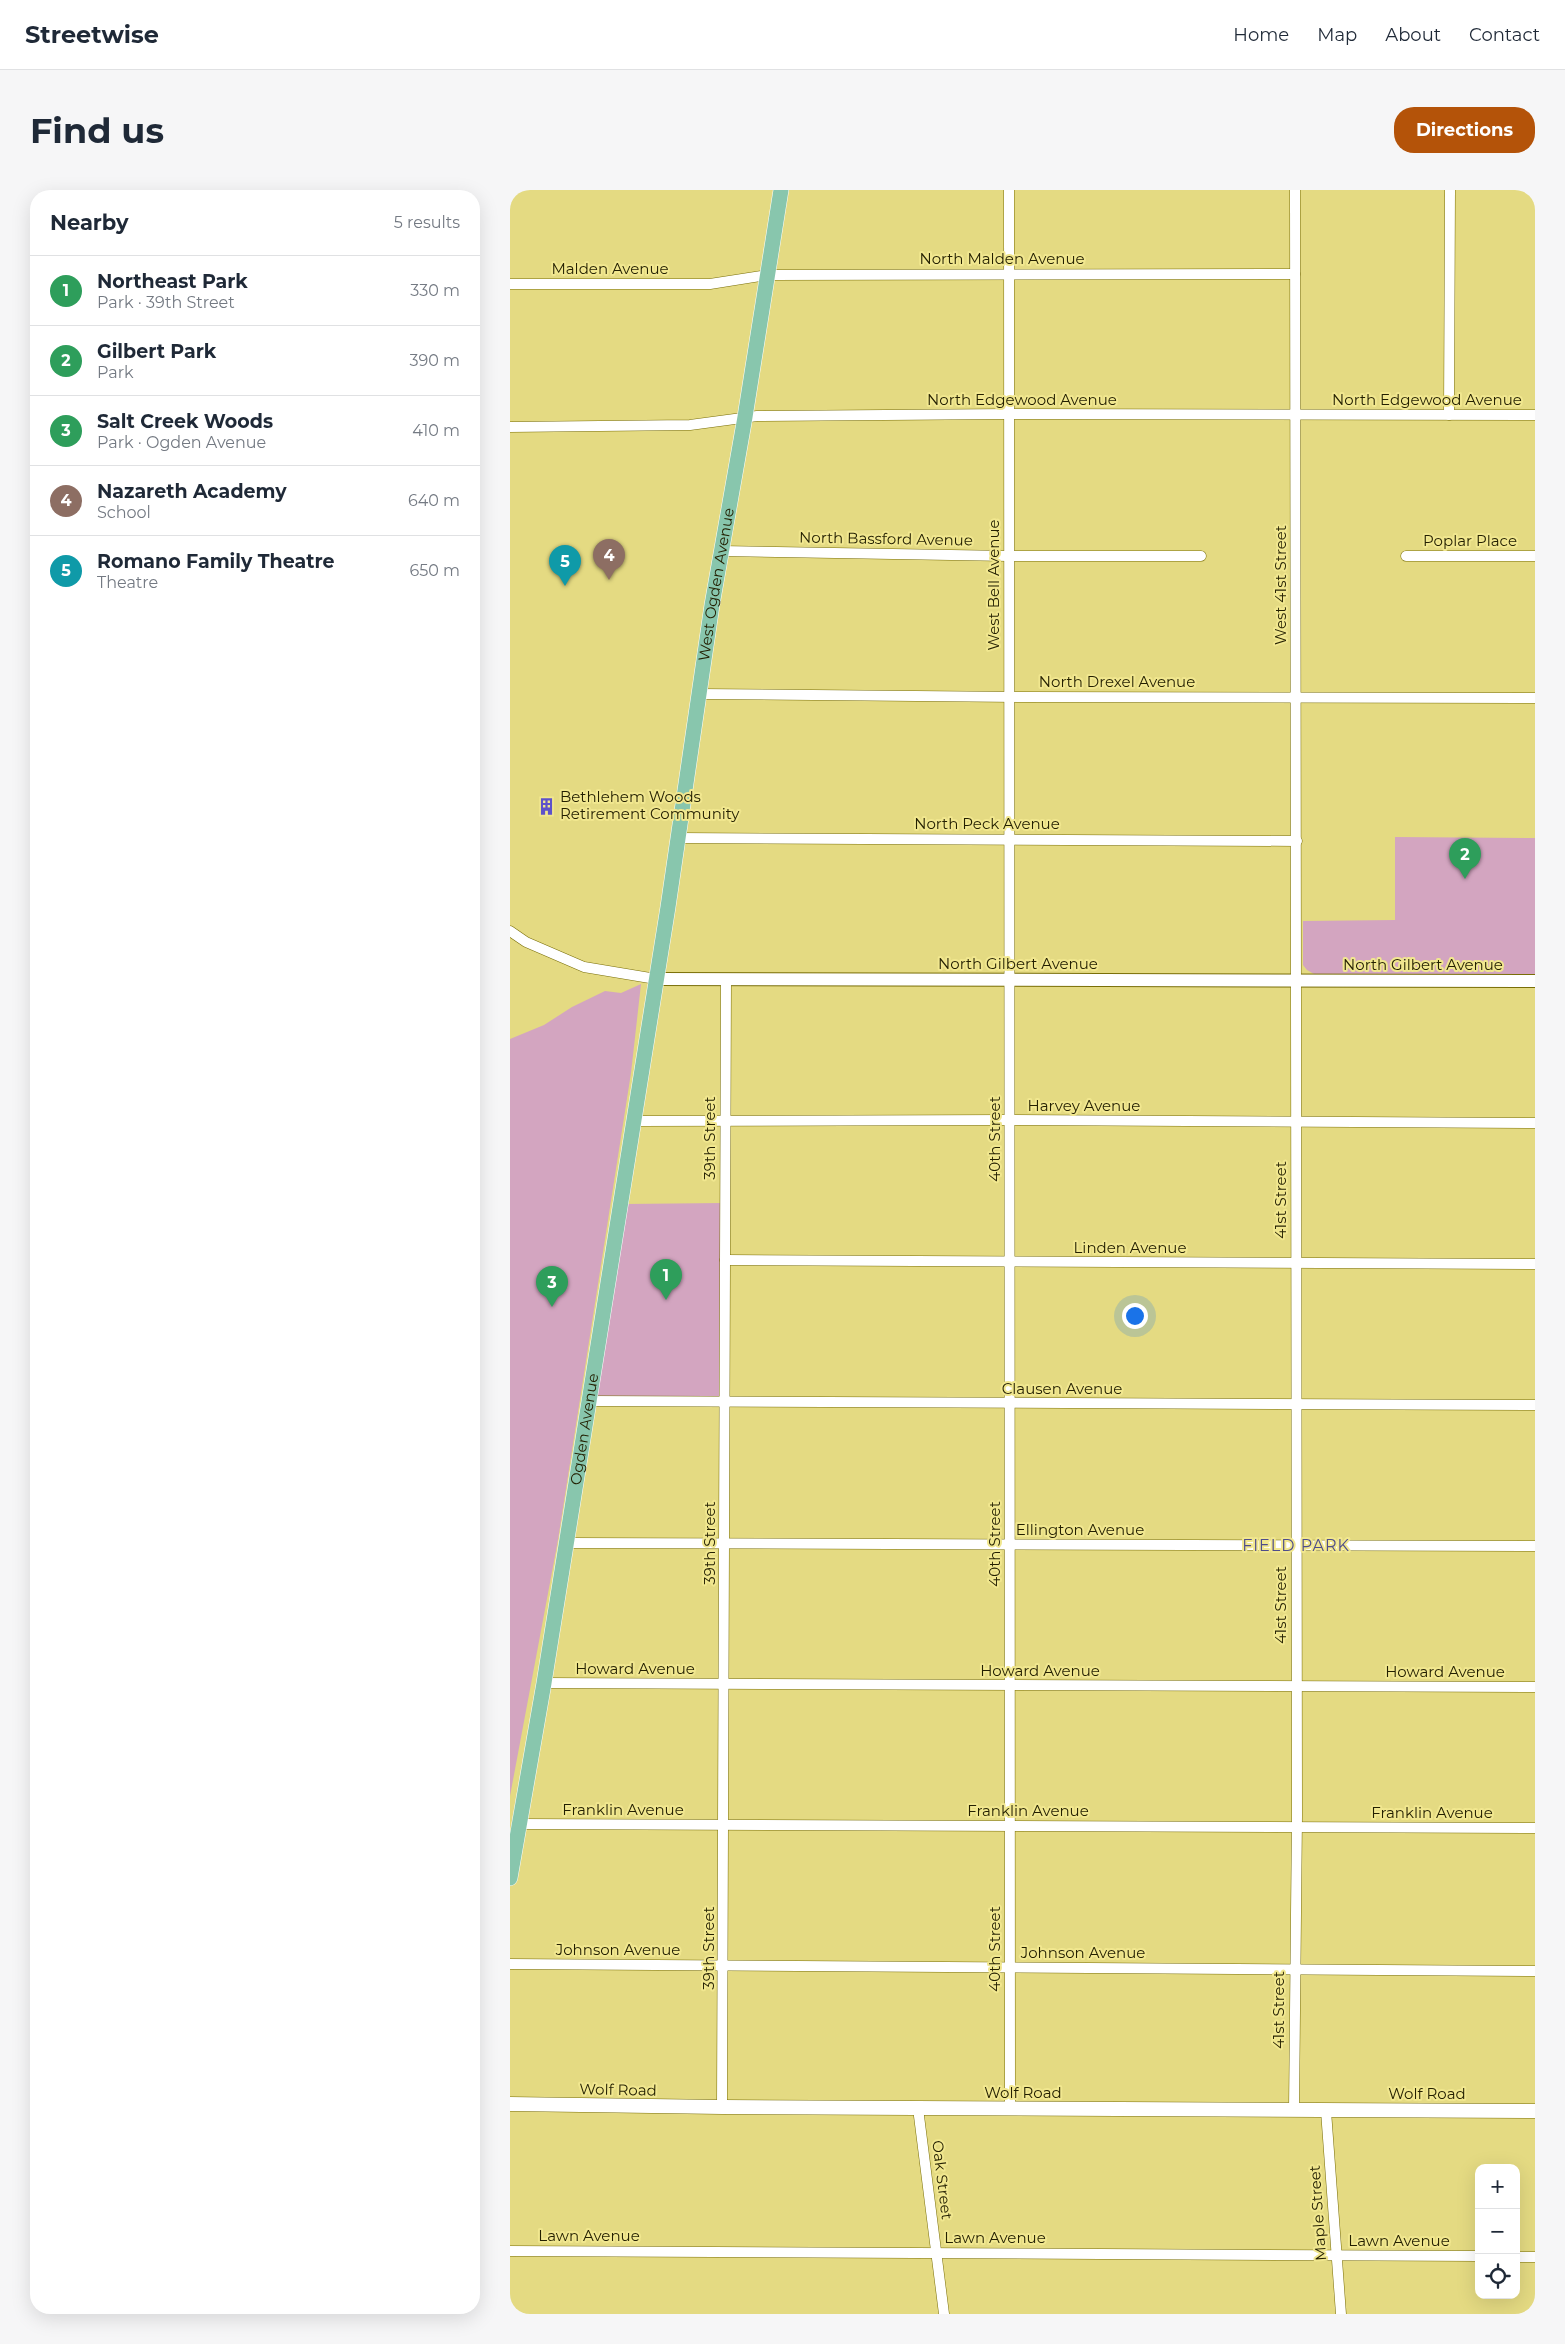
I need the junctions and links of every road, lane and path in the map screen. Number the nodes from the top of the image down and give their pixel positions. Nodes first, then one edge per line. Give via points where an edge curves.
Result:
1 (781, 190) edge
2 (1009, 190) edge
3 (1295, 190) edge
4 (1450, 190) edge
5 (1009, 274) junction
6 (1295, 274) junction
7 (768, 275) junction
8 (510, 284) edge
9 (710, 284) joint
10 (1009, 414) junction
11 (1449, 415) junction
12 (1535, 415) edge
13 (1296, 416) junction
14 (745, 417) junction
15 (510, 427) edge
16 (721, 551) junction
17 (1009, 556) junction
18 (1201, 556) dead end
19 (1406, 556) dead end
20 (1535, 556) edge
21 (698, 694) junction
22 (1009, 697) junction
23 (1296, 697) junction
24 (1535, 698) edge
25 (677, 838) junction
26 (1010, 839) junction
27 (1297, 841) junction
28 (510, 931) edge
29 (656, 979) junction
30 (726, 979) junction
31 (1011, 980) junction
32 (1296, 981) junction
33 (1535, 981) edge
34 (726, 1120) junction
35 (1010, 1120) junction
36 (633, 1121) junction
37 (1297, 1122) junction
38 (1535, 1122) edge
39 (725, 1260) junction
40 (1010, 1262) junction
41 (1296, 1263) junction
42 (1535, 1264) edge
43 (590, 1401) junction
44 (726, 1402) junction
45 (1010, 1404) junction
46 (1296, 1405) junction
47 (1535, 1405) edge
48 (566, 1542) junction
49 (725, 1544) junction
50 (1010, 1545) junction
51 (1296, 1545) junction
52 (1535, 1546) edge
53 (544, 1683) junction
54 (725, 1684) junction
55 (1010, 1686) junction
56 (1296, 1687) junction
57 (1535, 1688) edge
58 (520, 1824) junction
59 (724, 1825) junction
60 (1009, 1826) junction
61 (1296, 1828) junction
62 (1535, 1828) edge
63 (510, 1878) edge
64 (510, 1964) edge
65 (724, 1966) junction
66 (1010, 1968) junction
67 (1294, 1969) junction
68 (1535, 1971) edge
69 (510, 2104) edge
70 (722, 2107) junction
71 (918, 2108) junction
72 (1010, 2109) junction
73 (1294, 2110) junction
74 (1326, 2111) junction
75 (1535, 2111) edge
76 (510, 2251) edge
77 (936, 2253) junction
78 (1336, 2256) junction
79 (1475, 2256) edge
80 (1520, 2256) edge
81 (1535, 2257) edge
82 (944, 2314) edge
83 (1341, 2314) edge

1 - 7 main road, West Ogden Avenue
2 - 5 street, West Bell Avenue
3 - 6 street, West 41st Street
4 - 11 street
5 - 6 street, North Malden Avenue
5 - 7 street, North Malden Avenue
5 - 10 street, West Bell Avenue
6 - 13 street, West 41st Street
7 - 9 street, North Malden Avenue
7 - 14 main road, West Ogden Avenue
8 - 9 street, Malden Avenue
10 - 13 street, North Edgewood Avenue
10 - 14 street, North Edgewood Avenue
10 - 17 street, West Bell Avenue
11 - 12 street, North Edgewood Avenue
11 - 13 street, North Edgewood Avenue
13 - 23 street, West 41st Street
14 - 15 street, North Edgewood Avenue via 690,425
14 - 16 main road, West Ogden Avenue
16 - 17 street, North Bassford Avenue
16 - 21 main road, West Ogden Avenue
17 - 18 street, North Bassford Avenue
17 - 22 street, West Bell Avenue
19 - 20 street, Poplar Place
21 - 22 street, North Drexel Avenue
21 - 25 main road, West Ogden Avenue
22 - 23 street, North Drexel Avenue
22 - 26 street, West Bell Avenue
23 - 24 street, North Drexel Avenue
23 - 27 street, West 41st Street
25 - 26 street, North Peck Avenue
25 - 29 main road, West Ogden Avenue
26 - 27 street, North Peck Avenue
26 - 31 street, West Bell Avenue
27 - 32 street, West 41st Street
28 - 29 street, North Gilbert Avenue via 526,942 584,967
29 - 30 street, North Gilbert Avenue
29 - 36 main road, Ogden Avenue
30 - 31 street, North Gilbert Avenue
30 - 34 street, 39th Street
31 - 32 street, North Gilbert Avenue
31 - 35 street, 40th Street
32 - 33 street, North Gilbert Avenue
32 - 37 street, 41st Street
34 - 35 street, Harvey Avenue
34 - 36 street, Harvey Avenue
34 - 39 street, 39th Street
35 - 37 street, Harvey Avenue
35 - 40 street, 40th Street
36 - 43 main road, Ogden Avenue
37 - 38 street, Harvey Avenue
37 - 41 street, 41st Street
39 - 40 street, Linden Avenue
39 - 44 street, 39th Street
40 - 41 street, Linden Avenue
40 - 45 street, 40th Street
41 - 42 street, Linden Avenue
41 - 46 street, 41st Street
43 - 44 street, Clausen Avenue
43 - 48 main road, Ogden Avenue
44 - 45 street, Clausen Avenue
44 - 49 street, 39th Street
45 - 46 street, Clausen Avenue
45 - 50 street, 40th Street
46 - 47 street, Clausen Avenue
46 - 51 street, 41st Street
48 - 49 street, Ellington Avenue
48 - 53 main road, Ogden Avenue
49 - 50 street, Ellington Avenue
49 - 54 street, 39th Street
50 - 51 street, Ellington Avenue
50 - 55 street, 40th Street
51 - 52 street, Ellington Avenue
51 - 56 street, 41st Street
53 - 54 street, Howard Avenue
53 - 58 main road, Ogden Avenue
54 - 55 street, Howard Avenue
54 - 59 street, 39th Street
55 - 56 street, Howard Avenue
55 - 60 street, 40th Street
56 - 57 street, Howard Avenue
56 - 61 street, 41st Street
58 - 59 street, Franklin Avenue
58 - 63 main road, Ogden Avenue
59 - 60 street, Franklin Avenue
59 - 65 street, 39th Street
60 - 61 street, Franklin Avenue
60 - 66 street, 40th Street
61 - 62 street, Franklin Avenue
61 - 67 street, 41st Street
64 - 65 street, Johnson Avenue
65 - 66 street, Johnson Avenue
65 - 70 street, 39th Street
66 - 67 street, Johnson Avenue
66 - 72 street, 40th Street
67 - 68 street, Johnson Avenue
67 - 73 street, 41st Street
69 - 70 main road, Wolf Road
70 - 71 main road, Wolf Road
71 - 72 main road, Wolf Road
71 - 77 street, Oak Street
72 - 73 main road, Wolf Road
73 - 74 main road, Wolf Road
74 - 75 main road, Wolf Road
74 - 78 street, Maple Street
76 - 77 street, Lawn Avenue
77 - 78 street, Lawn Avenue
77 - 82 street, Oak Street
78 - 79 street, Lawn Avenue
78 - 83 street, Maple Street
80 - 81 street

